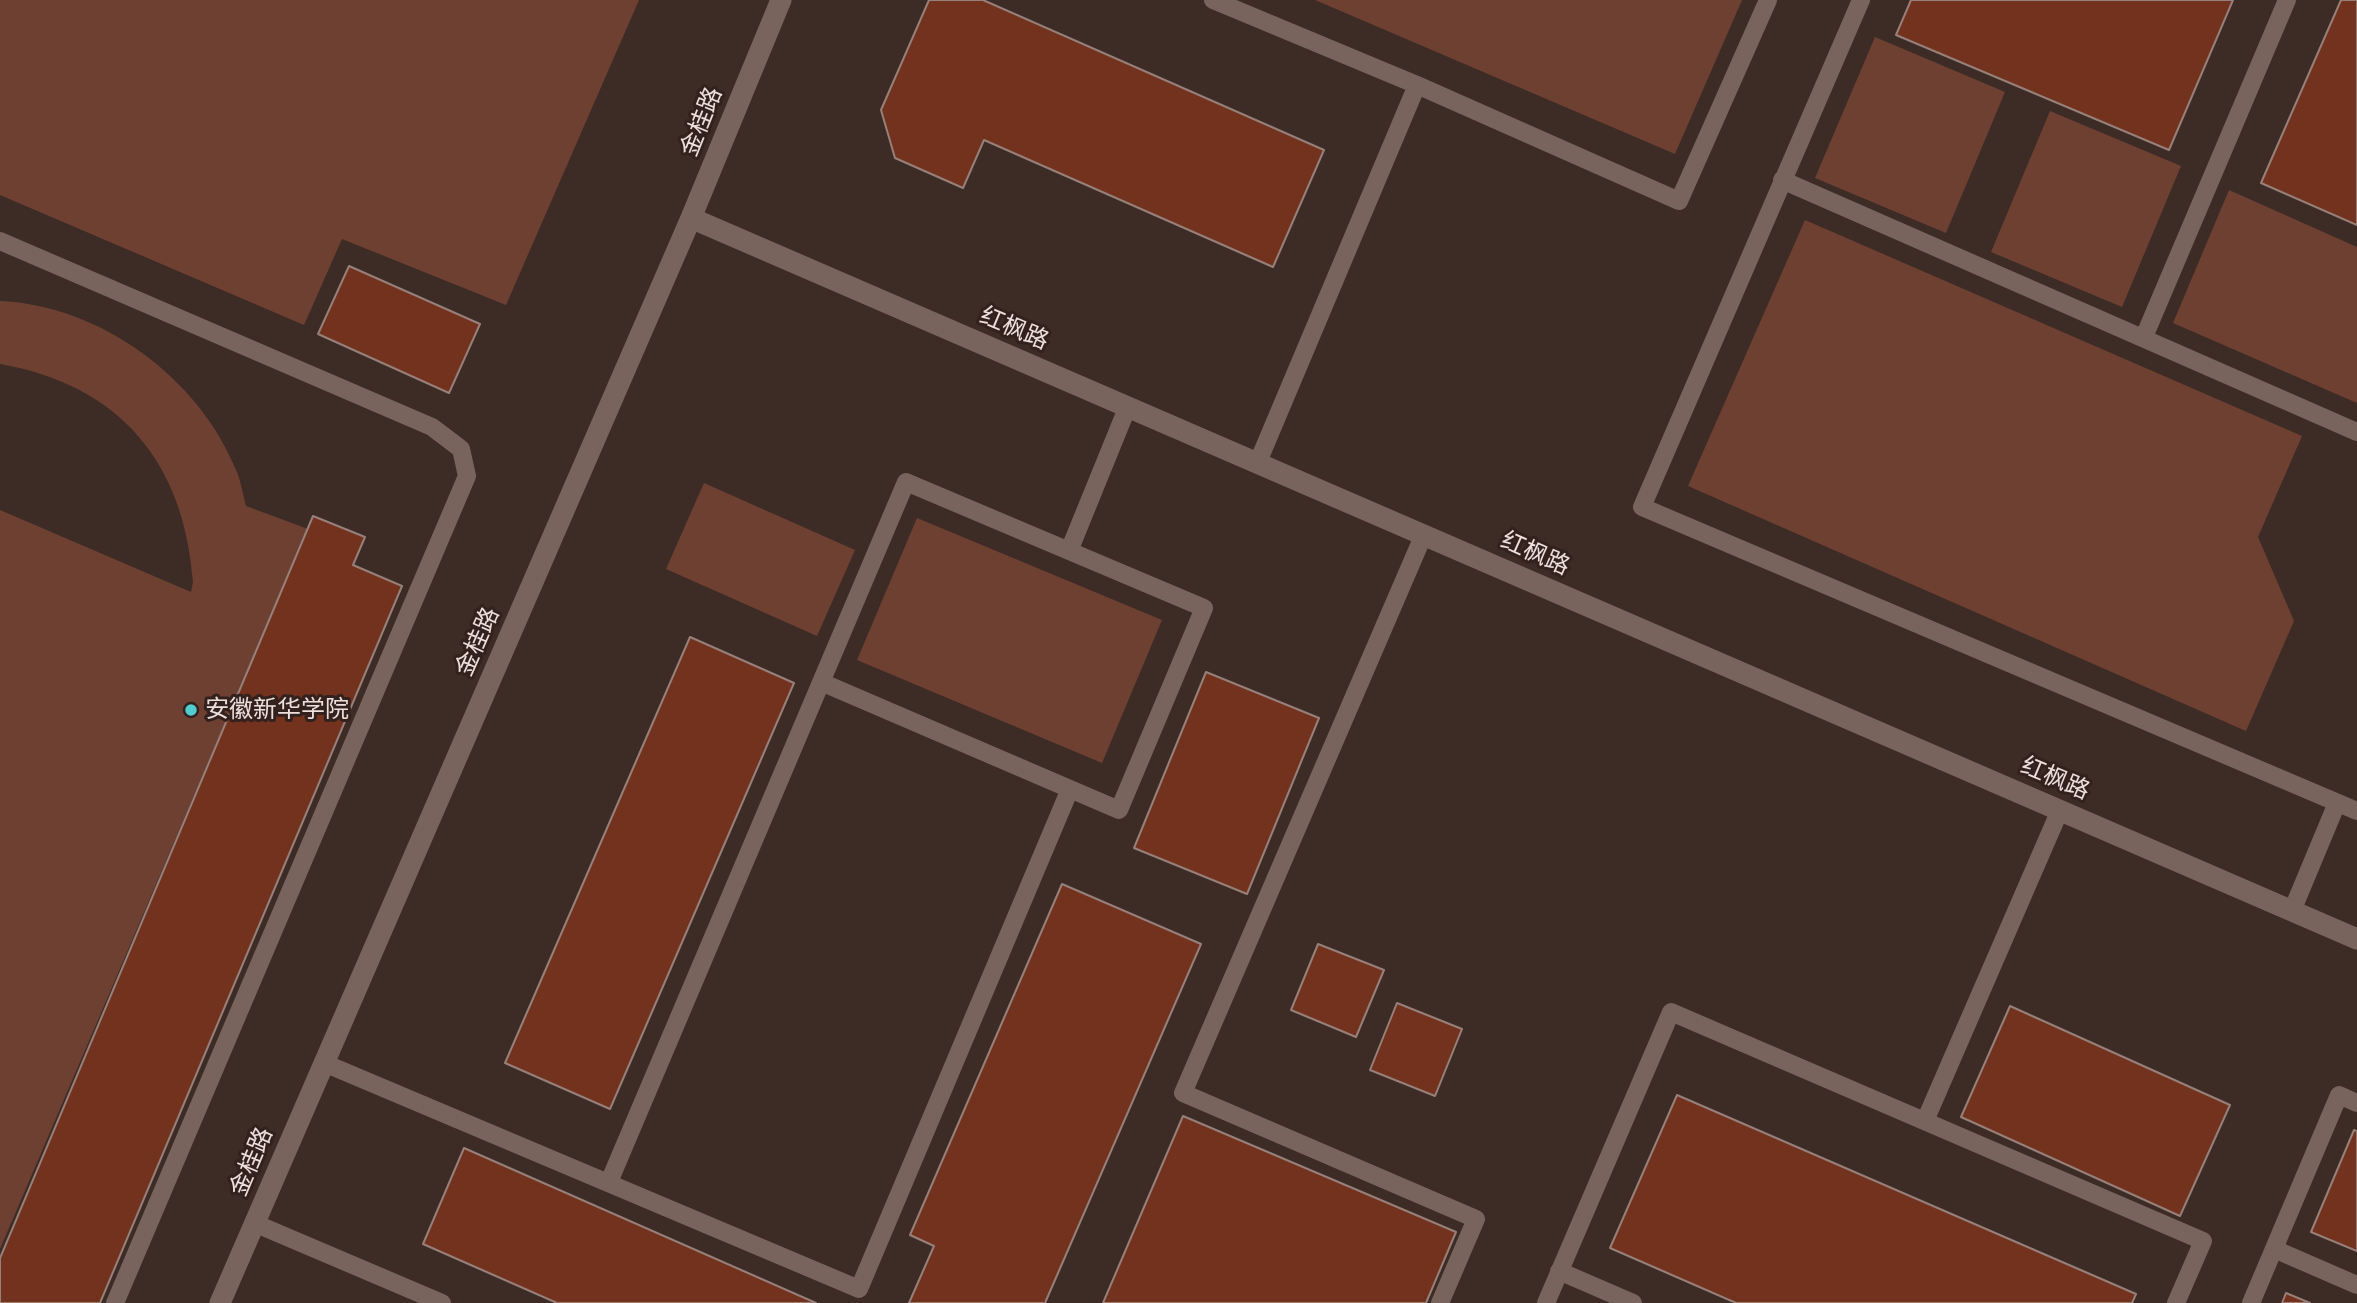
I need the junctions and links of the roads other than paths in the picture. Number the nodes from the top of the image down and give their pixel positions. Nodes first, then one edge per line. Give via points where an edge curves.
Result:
1 (781, 0) edge
2 (1213, 0) edge
3 (1768, 0) edge
4 (1861, 0) edge
5 (2287, 0) edge
6 (1417, 85) junction
7 (1782, 180) junction
8 (691, 218) junction
9 (0, 241) edge
10 (2144, 337) junction
11 (1128, 406) junction
12 (2357, 432) edge
13 (1258, 462) junction
14 (1424, 534) junction
15 (1069, 551) junction
16 (821, 682) junction
17 (1070, 789) junction
18 (2337, 803) junction
19 (2060, 810) junction
20 (2357, 811) edge
21 (2292, 911) junction
22 (2357, 939) edge
23 (324, 1063) junction
24 (2357, 1103) edge
25 (1925, 1121) junction
26 (609, 1182) junction
27 (254, 1223) junction
28 (2274, 1249) junction
29 (1559, 1271) junction
30 (2357, 1284) edge
31 (115, 1303) edge
32 (220, 1303) edge
33 (442, 1303) edge
34 (1440, 1303) edge
35 (1546, 1303) edge
36 (1633, 1303) edge
37 (2176, 1303) edge
38 (2251, 1303) edge

1 - 8 street, 金桂路
2 - 6 lane
3 - 6 lane via 1679,201
4 - 7 lane
5 - 10 lane
6 - 13 lane
7 - 10 lane
7 - 18 lane via 1642,507
8 - 11 street, 红枫路
8 - 23 street, 金桂路
9 - 31 lane via 432,427 461,449 467,476
10 - 12 lane
11 - 13 street, 红枫路
11 - 15 lane
13 - 14 street, 红枫路
14 - 19 street, 红枫路
14 - 34 lane via 1183,1093 1476,1219
15 - 16 lane via 906,482
15 - 17 lane via 1204,608 1119,810
16 - 17 lane
16 - 26 lane
17 - 26 lane via 859,1289
18 - 20 lane
18 - 21 lane
19 - 21 street, 红枫路
19 - 25 lane
21 - 22 street, 红枫路
23 - 26 lane
23 - 27 street, 金桂路
24 - 28 lane via 2339,1095
25 - 29 lane via 1671,1012
25 - 37 lane via 2203,1241
27 - 32 street, 金桂路
27 - 33 lane
28 - 30 lane
28 - 38 lane
29 - 35 lane
29 - 36 lane

